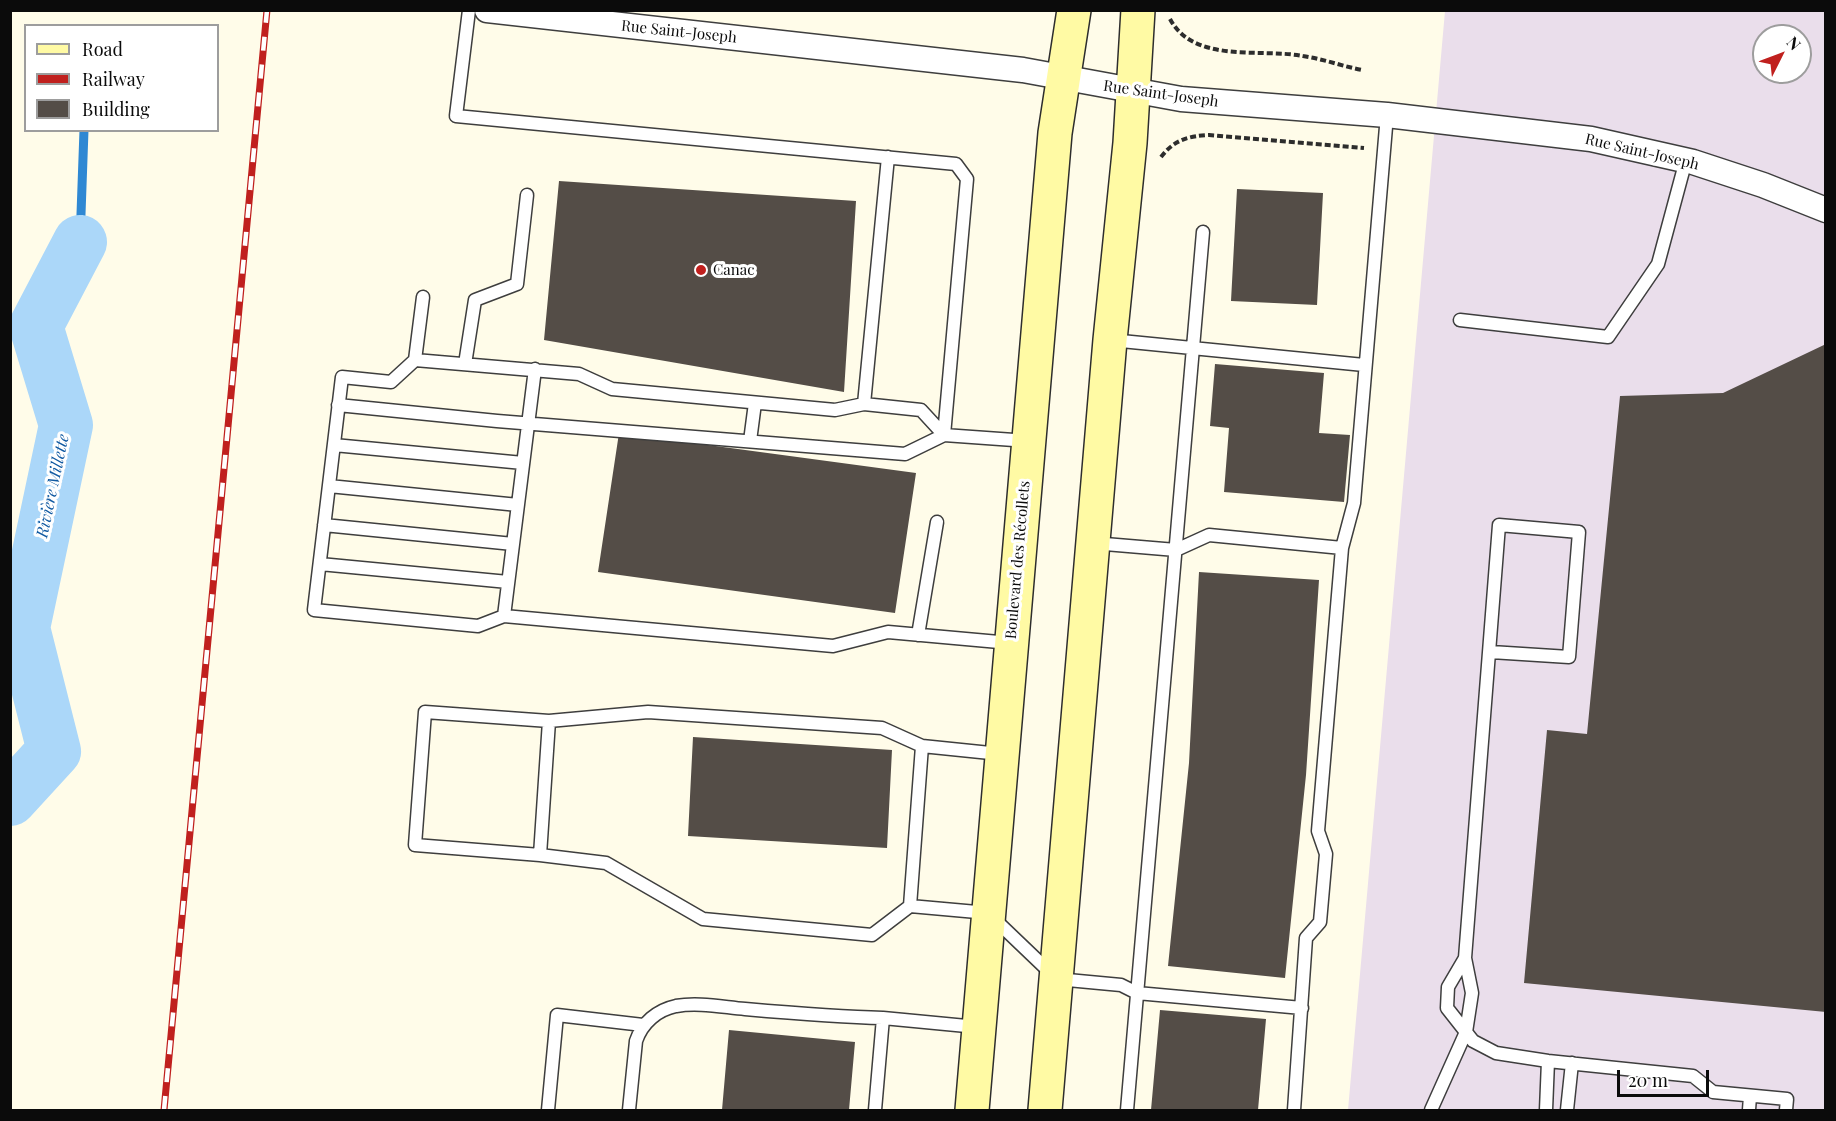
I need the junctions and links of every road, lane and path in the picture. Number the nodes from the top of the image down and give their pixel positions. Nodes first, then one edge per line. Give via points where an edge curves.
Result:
1 (469, 10) edge
2 (488, 10) edge
3 (1074, 10) edge
4 (1138, 10) edge
5 (1177, 30) dead end
6 (1362, 70) dead end
7 (1063, 79) junction
8 (1132, 91) junction
9 (1387, 115) junction
10 (1366, 148) dead end
11 (1167, 149) dead end
12 (888, 157) junction
13 (1686, 160) junction
14 (527, 195) dead end
15 (1826, 210) edge
16 (1203, 232) dead end
17 (423, 297) dead end
18 (1460, 320) dead end
19 (1110, 340) junction
20 (1193, 348) junction
21 (415, 360) junction
22 (465, 364) junction
23 (1364, 365) junction
24 (535, 369) junction
25 (755, 403) junction
26 (864, 404) junction
27 (338, 405) junction
28 (528, 422) junction
29 (944, 435) junction
30 (750, 441) junction
31 (1029, 441) junction
32 (334, 445) junction
33 (523, 463) junction
34 (329, 486) junction
35 (518, 505) junction
36 (937, 522) dead end
37 (324, 525) junction
38 (1093, 543) junction
39 (513, 544) junction
40 (1342, 548) junction
41 (1176, 550) junction
42 (320, 564) junction
43 (508, 582) junction
44 (504, 616) junction
45 (918, 635) junction
46 (1011, 644) junction
47 (1491, 652) junction
48 (549, 721) junction
49 (922, 746) junction
50 (1001, 754) junction
51 (540, 855) junction
52 (910, 906) junction
53 (988, 913) junction
54 (1464, 958) junction
55 (1057, 979) junction
56 (1137, 993) junction
57 (1302, 1008) junction
58 (883, 1018) junction
59 (644, 1025) junction
60 (978, 1027) junction
61 (1466, 1032) junction
62 (1548, 1061) junction
63 (1572, 1063) junction
64 (1750, 1096) junction
65 (548, 1110) edge
66 (629, 1110) edge
67 (875, 1110) edge
68 (972, 1110) edge
69 (1045, 1110) edge
70 (1126, 1110) edge
71 (1294, 1110) edge
72 (1431, 1110) edge
73 (1546, 1110) edge
74 (1567, 1110) edge
75 (1749, 1110) edge
76 (1786, 1110) edge

1 - 12 lane via 456,116
2 - 7 street, Rue Saint-Joseph via 1023,70
3 - 7 main road, Boulevard des Récollets
4 - 8 main road
5 - 6 path via 1204,48 1302,56
7 - 8 street, Rue Saint-Joseph
7 - 31 main road, Boulevard des Récollets
8 - 9 street, Rue Saint-Joseph via 1181,99
8 - 19 main road
9 - 13 street, Rue Saint-Joseph via 1591,139
9 - 23 lane
10 - 11 path via 1209,135 1185,138
12 - 26 lane
12 - 29 lane via 956,164 967,179
13 - 15 street, Rue Saint-Joseph
13 - 18 lane via 1658,264 1608,337
14 - 22 lane via 517,285 475,300
16 - 20 lane
17 - 21 lane
19 - 20 lane
19 - 38 main road
20 - 23 lane
20 - 41 lane
21 - 22 lane
21 - 27 lane via 392,382 342,377
22 - 24 lane
23 - 40 lane via 1354,503
24 - 25 lane via 579,374 612,389
24 - 28 lane
25 - 26 lane via 835,410
25 - 30 lane
26 - 29 lane via 921,410
27 - 28 lane
27 - 32 lane
28 - 30 lane
28 - 33 lane
29 - 30 lane via 905,454
29 - 31 lane
31 - 46 main road, Boulevard des Récollets
32 - 33 lane
32 - 34 lane
33 - 35 lane
34 - 35 lane
34 - 37 lane
35 - 39 lane
36 - 45 lane
37 - 39 lane
37 - 42 lane
38 - 41 lane
38 - 55 main road
39 - 43 lane
40 - 41 lane via 1209,535
40 - 57 lane via 1318,831 1326,854 1320,922 1306,938
41 - 56 lane
42 - 43 lane
42 - 44 lane via 314,610 478,626
43 - 44 lane
44 - 45 lane via 833,646 888,632
45 - 46 lane
46 - 50 main road, Boulevard des Récollets
47 - 47 lane via 1499,525 1579,532 1569,657
47 - 54 lane
48 - 49 lane via 659,712 882,728
48 - 51 lane
48 - 51 lane via 425,712 415,845
49 - 50 lane
49 - 52 lane
50 - 53 main road, Boulevard des Récollets
51 - 52 lane via 606,863 703,919 872,935
52 - 53 lane
53 - 55 lane
53 - 60 main road, Boulevard des Récollets
54 - 61 lane via 1472,993
54 - 61 lane via 1448,987 1447,1008
55 - 56 lane via 1121,984
55 - 69 main road
56 - 57 lane
56 - 70 lane
57 - 71 lane
58 - 59 lane via 685,1005 666,1009
58 - 60 lane
58 - 67 lane
59 - 65 lane via 557,1015
59 - 66 lane via 636,1041
60 - 68 main road, Boulevard des Récollets
61 - 62 lane via 1483,1048 1496,1053
61 - 72 lane
62 - 63 lane
62 - 73 lane
63 - 64 lane via 1693,1076 1713,1092
63 - 74 lane
64 - 75 lane
64 - 76 lane via 1787,1099

